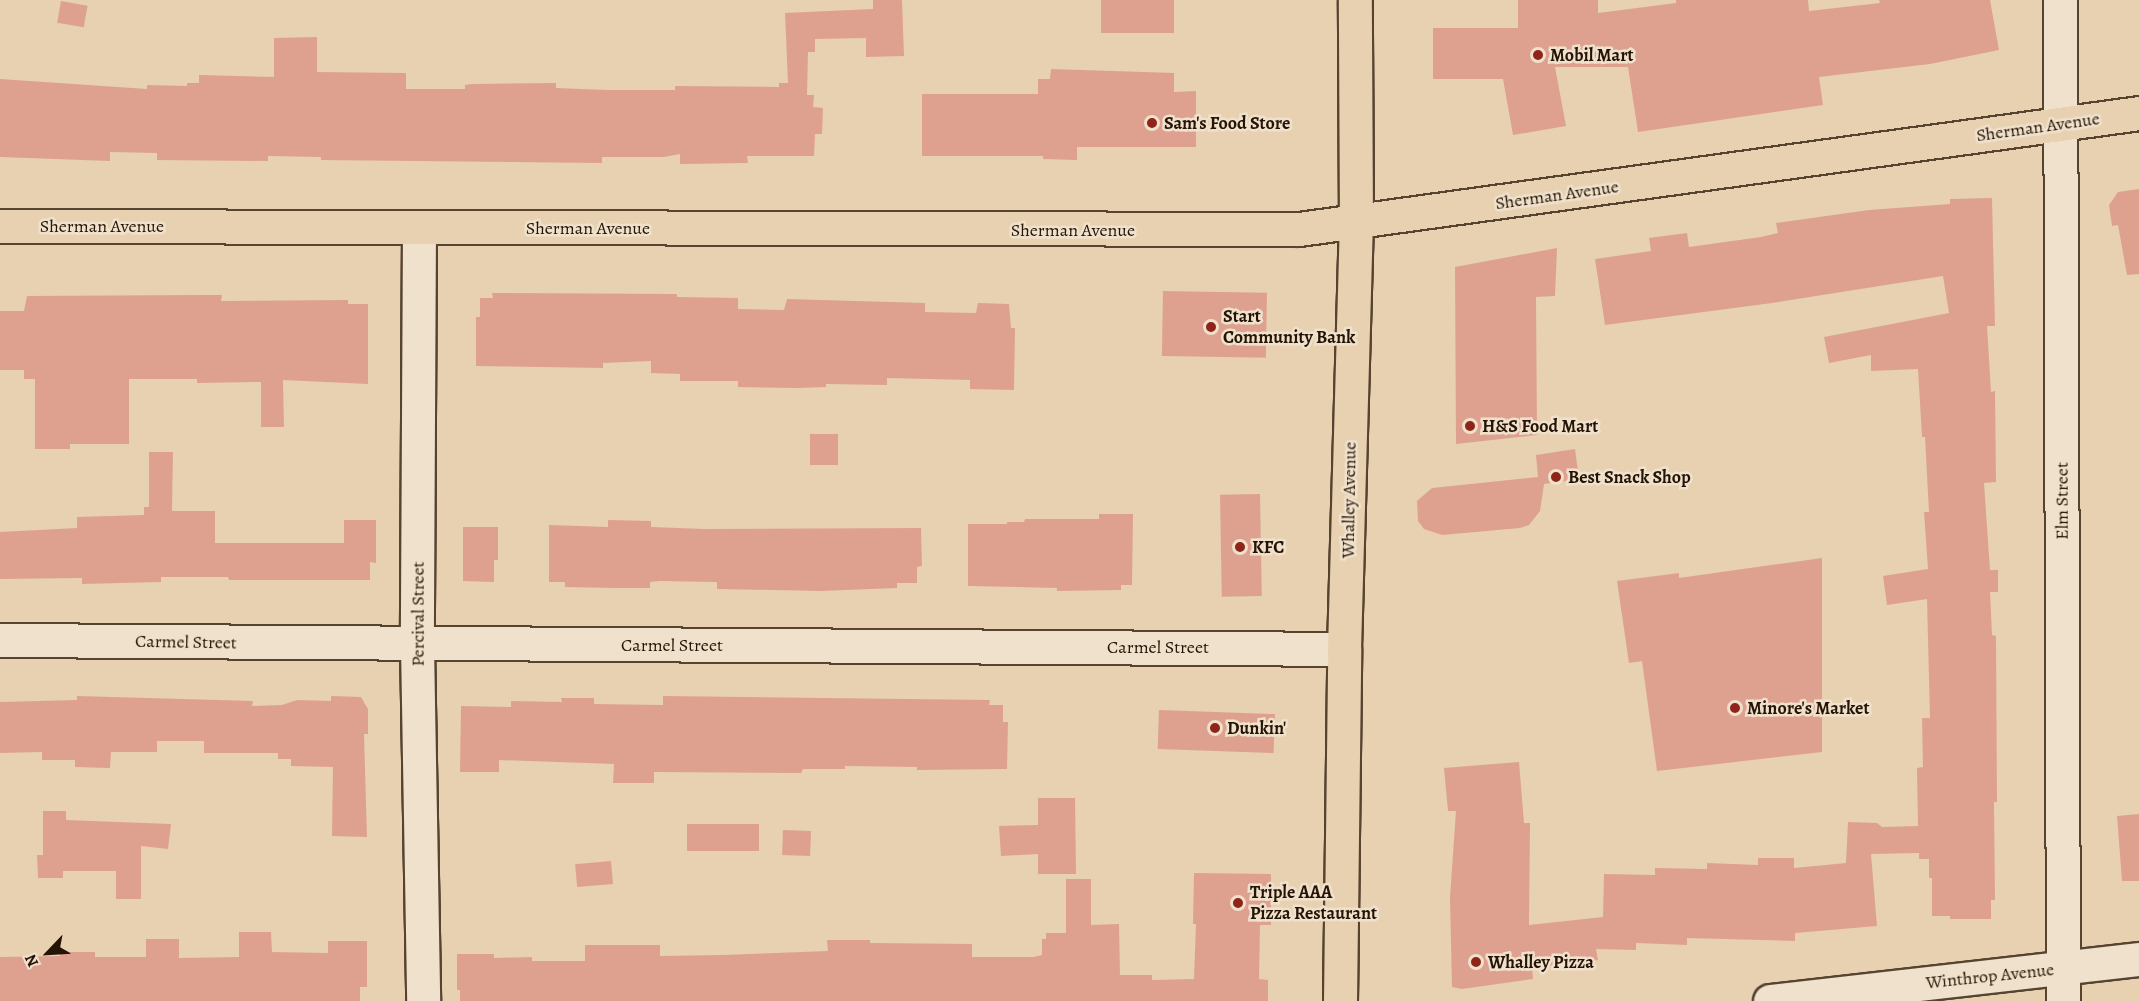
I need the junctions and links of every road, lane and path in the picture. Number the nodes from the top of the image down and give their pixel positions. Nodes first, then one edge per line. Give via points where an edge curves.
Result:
1 (1355, 0) edge
2 (2060, 0) edge
3 (2139, 113) edge
4 (2060, 124) junction
5 (1356, 223) junction
6 (0, 226) edge
7 (419, 227) junction
8 (0, 640) edge
9 (417, 645) junction
10 (1344, 649) junction
11 (2139, 959) edge
12 (2063, 968) junction
13 (423, 1001) edge
14 (1340, 1001) edge
15 (1770, 1001) edge
16 (2063, 1001) edge

1 - 5 main road, Whalley Avenue
2 - 4 street, Elm Street
3 - 4 main road, Sherman Avenue
4 - 5 main road, Sherman Avenue
4 - 12 street, Elm Street
5 - 7 main road, Sherman Avenue via 1299,229 1204,230
5 - 10 main road, Whalley Avenue
6 - 7 main road, Sherman Avenue
7 - 9 street, Percival Street
8 - 9 street, Carmel Street
9 - 10 street, Carmel Street
9 - 13 street, Percival Street
10 - 14 main road, Whalley Avenue
11 - 12 street, Winthrop Avenue
12 - 15 street, Winthrop Avenue
12 - 16 street, Elm Street

